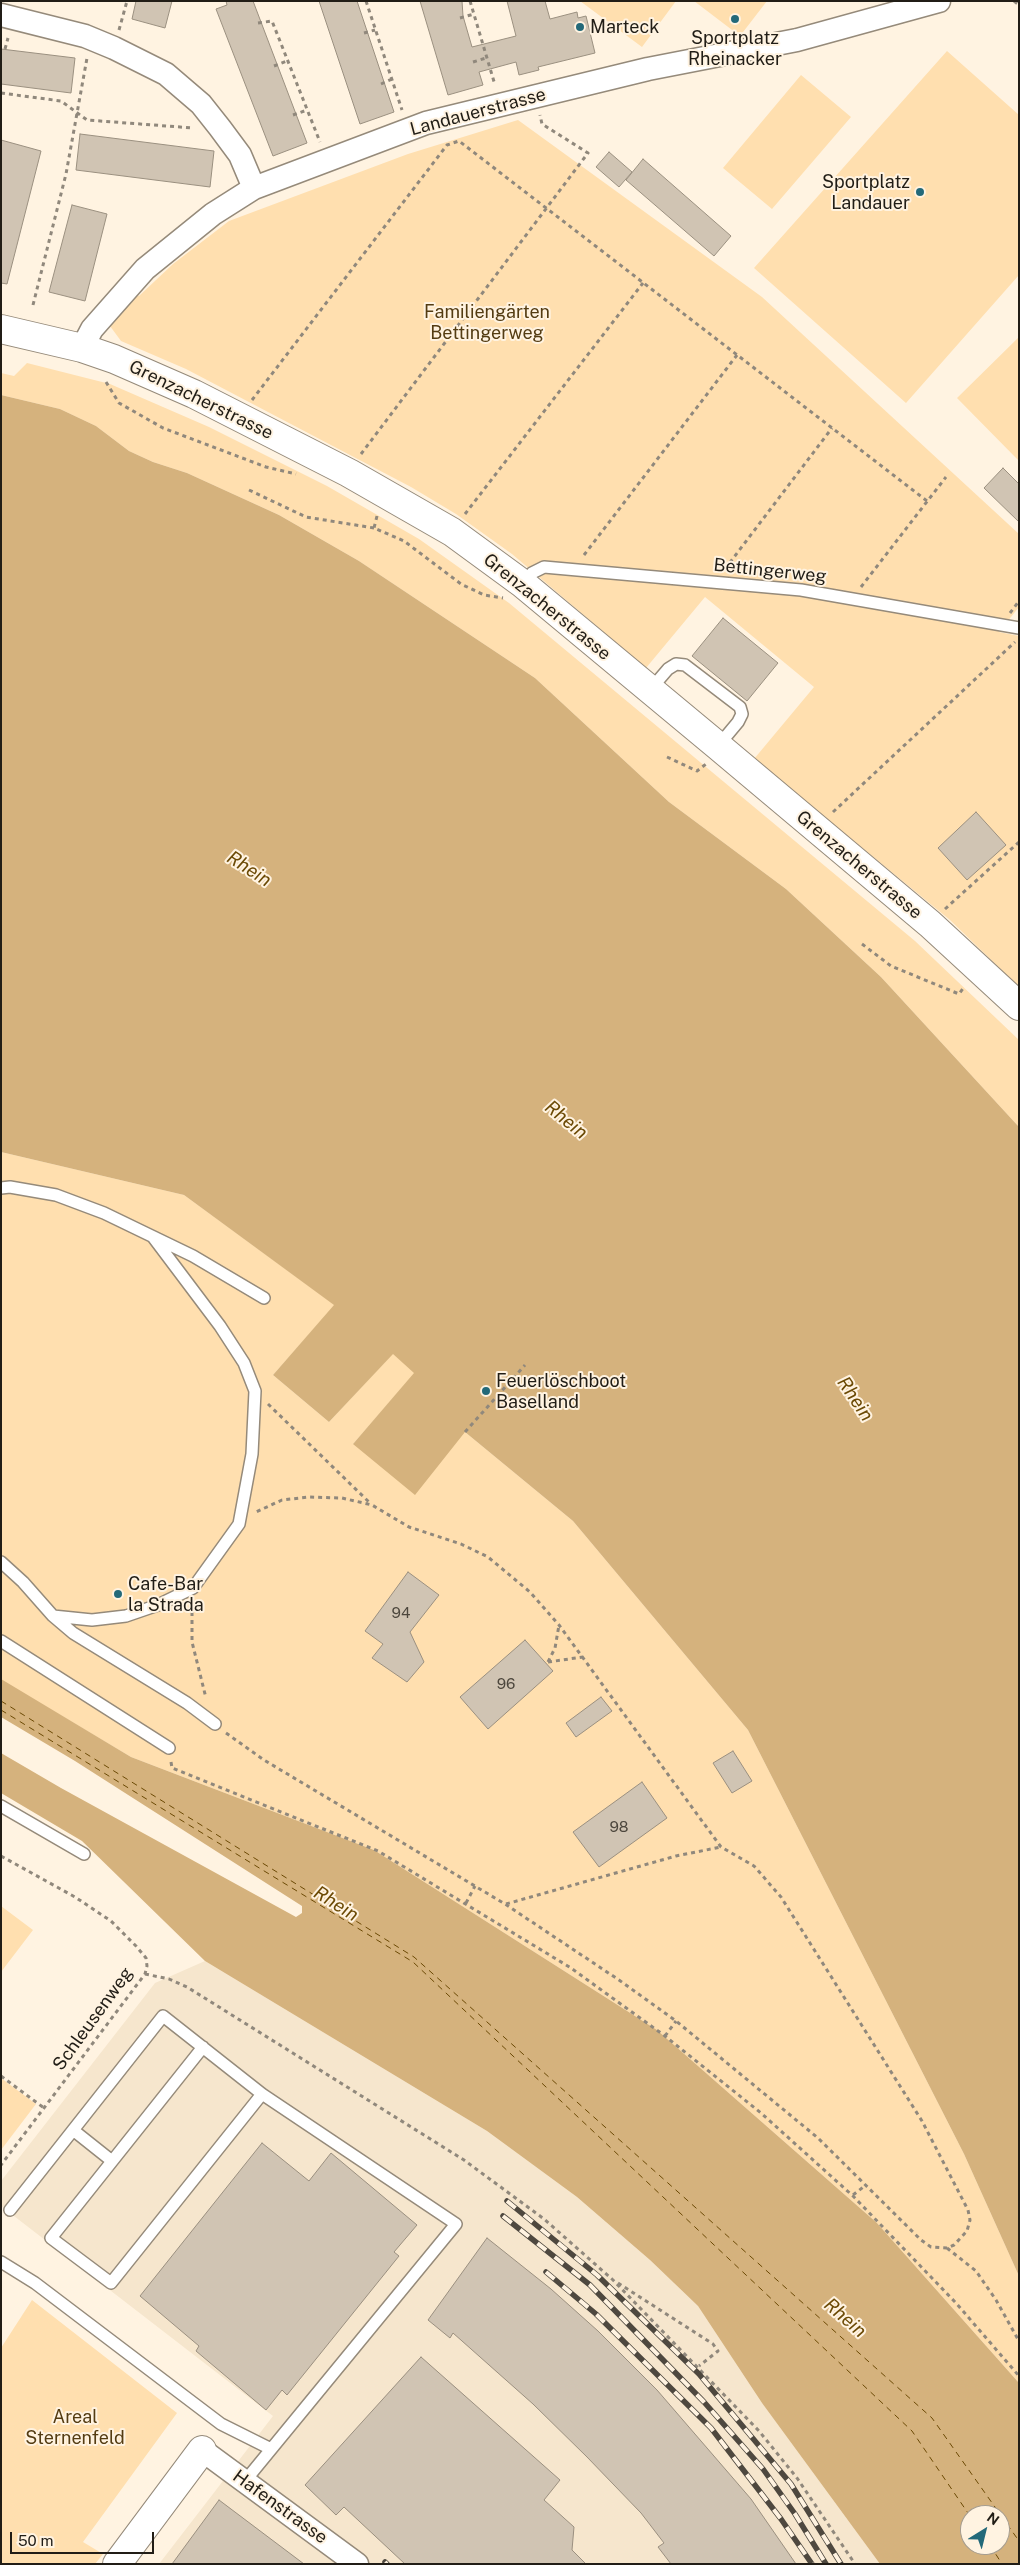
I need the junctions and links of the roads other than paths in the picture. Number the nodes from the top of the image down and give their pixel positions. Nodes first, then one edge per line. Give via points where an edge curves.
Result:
1 (940, 1) edge
2 (1, 15) edge
3 (254, 188) junction
4 (1, 329) edge
5 (82, 348) junction
6 (517, 592) junction
7 (1019, 628) edge
8 (650, 690) junction
9 (712, 755) junction
10 (1019, 1006) edge
11 (4, 1187) edge
12 (153, 1237) junction
13 (264, 1298) dead end
14 (1, 1562) edge
15 (52, 1616) junction
16 (1, 1641) edge
17 (215, 1724) road end
18 (169, 1748) road end
19 (1, 1806) edge
20 (84, 1854) dead end
21 (203, 2047) junction
22 (262, 2094) junction
23 (73, 2130) junction
24 (112, 2161) junction
25 (10, 2210) dead end
26 (1, 2262) edge
27 (271, 2449) junction
28 (202, 2450) joint
29 (245, 2481) junction
30 (117, 2564) edge
31 (357, 2564) edge

1 - 3 street, Landauerstrasse via 797,40 648,69 426,123
2 - 3 street via 90,38 166,74 184,88 225,135 240,155
3 - 5 street, Landauerstrasse via 212,214 145,269 92,328
4 - 5 main road, Grenzacherstrasse
5 - 6 main road, Grenzacherstrasse via 194,394 350,473 452,532
6 - 7 lane, Bettingerweg via 532,573 544,567 801,590
6 - 8 main road, Grenzacherstrasse
8 - 9 main road, Grenzacherstrasse
8 - 9 lane via 668,669 676,664 685,665 740,707 742,714 738,722
9 - 10 main road, Grenzacherstrasse via 816,828 930,924
11 - 12 lane via 56,1195 104,1213
12 - 13 lane via 193,1256
12 - 15 lane via 220,1326 244,1363 255,1391 252,1454 239,1524 192,1588 158,1605 126,1616 92,1620
14 - 15 lane
15 - 17 lane via 73,1633 187,1703
16 - 18 lane
19 - 20 lane
21 - 22 lane
21 - 23 lane via 163,2016
21 - 24 lane
22 - 24 lane via 111,2282 51,2238
22 - 27 lane via 456,2224
23 - 24 lane
23 - 25 lane
26 - 27 lane via 35,2283 222,2424
27 - 29 lane
28 - 29 street, Hafenstrasse
28 - 30 main road
29 - 31 street, Hafenstrasse

